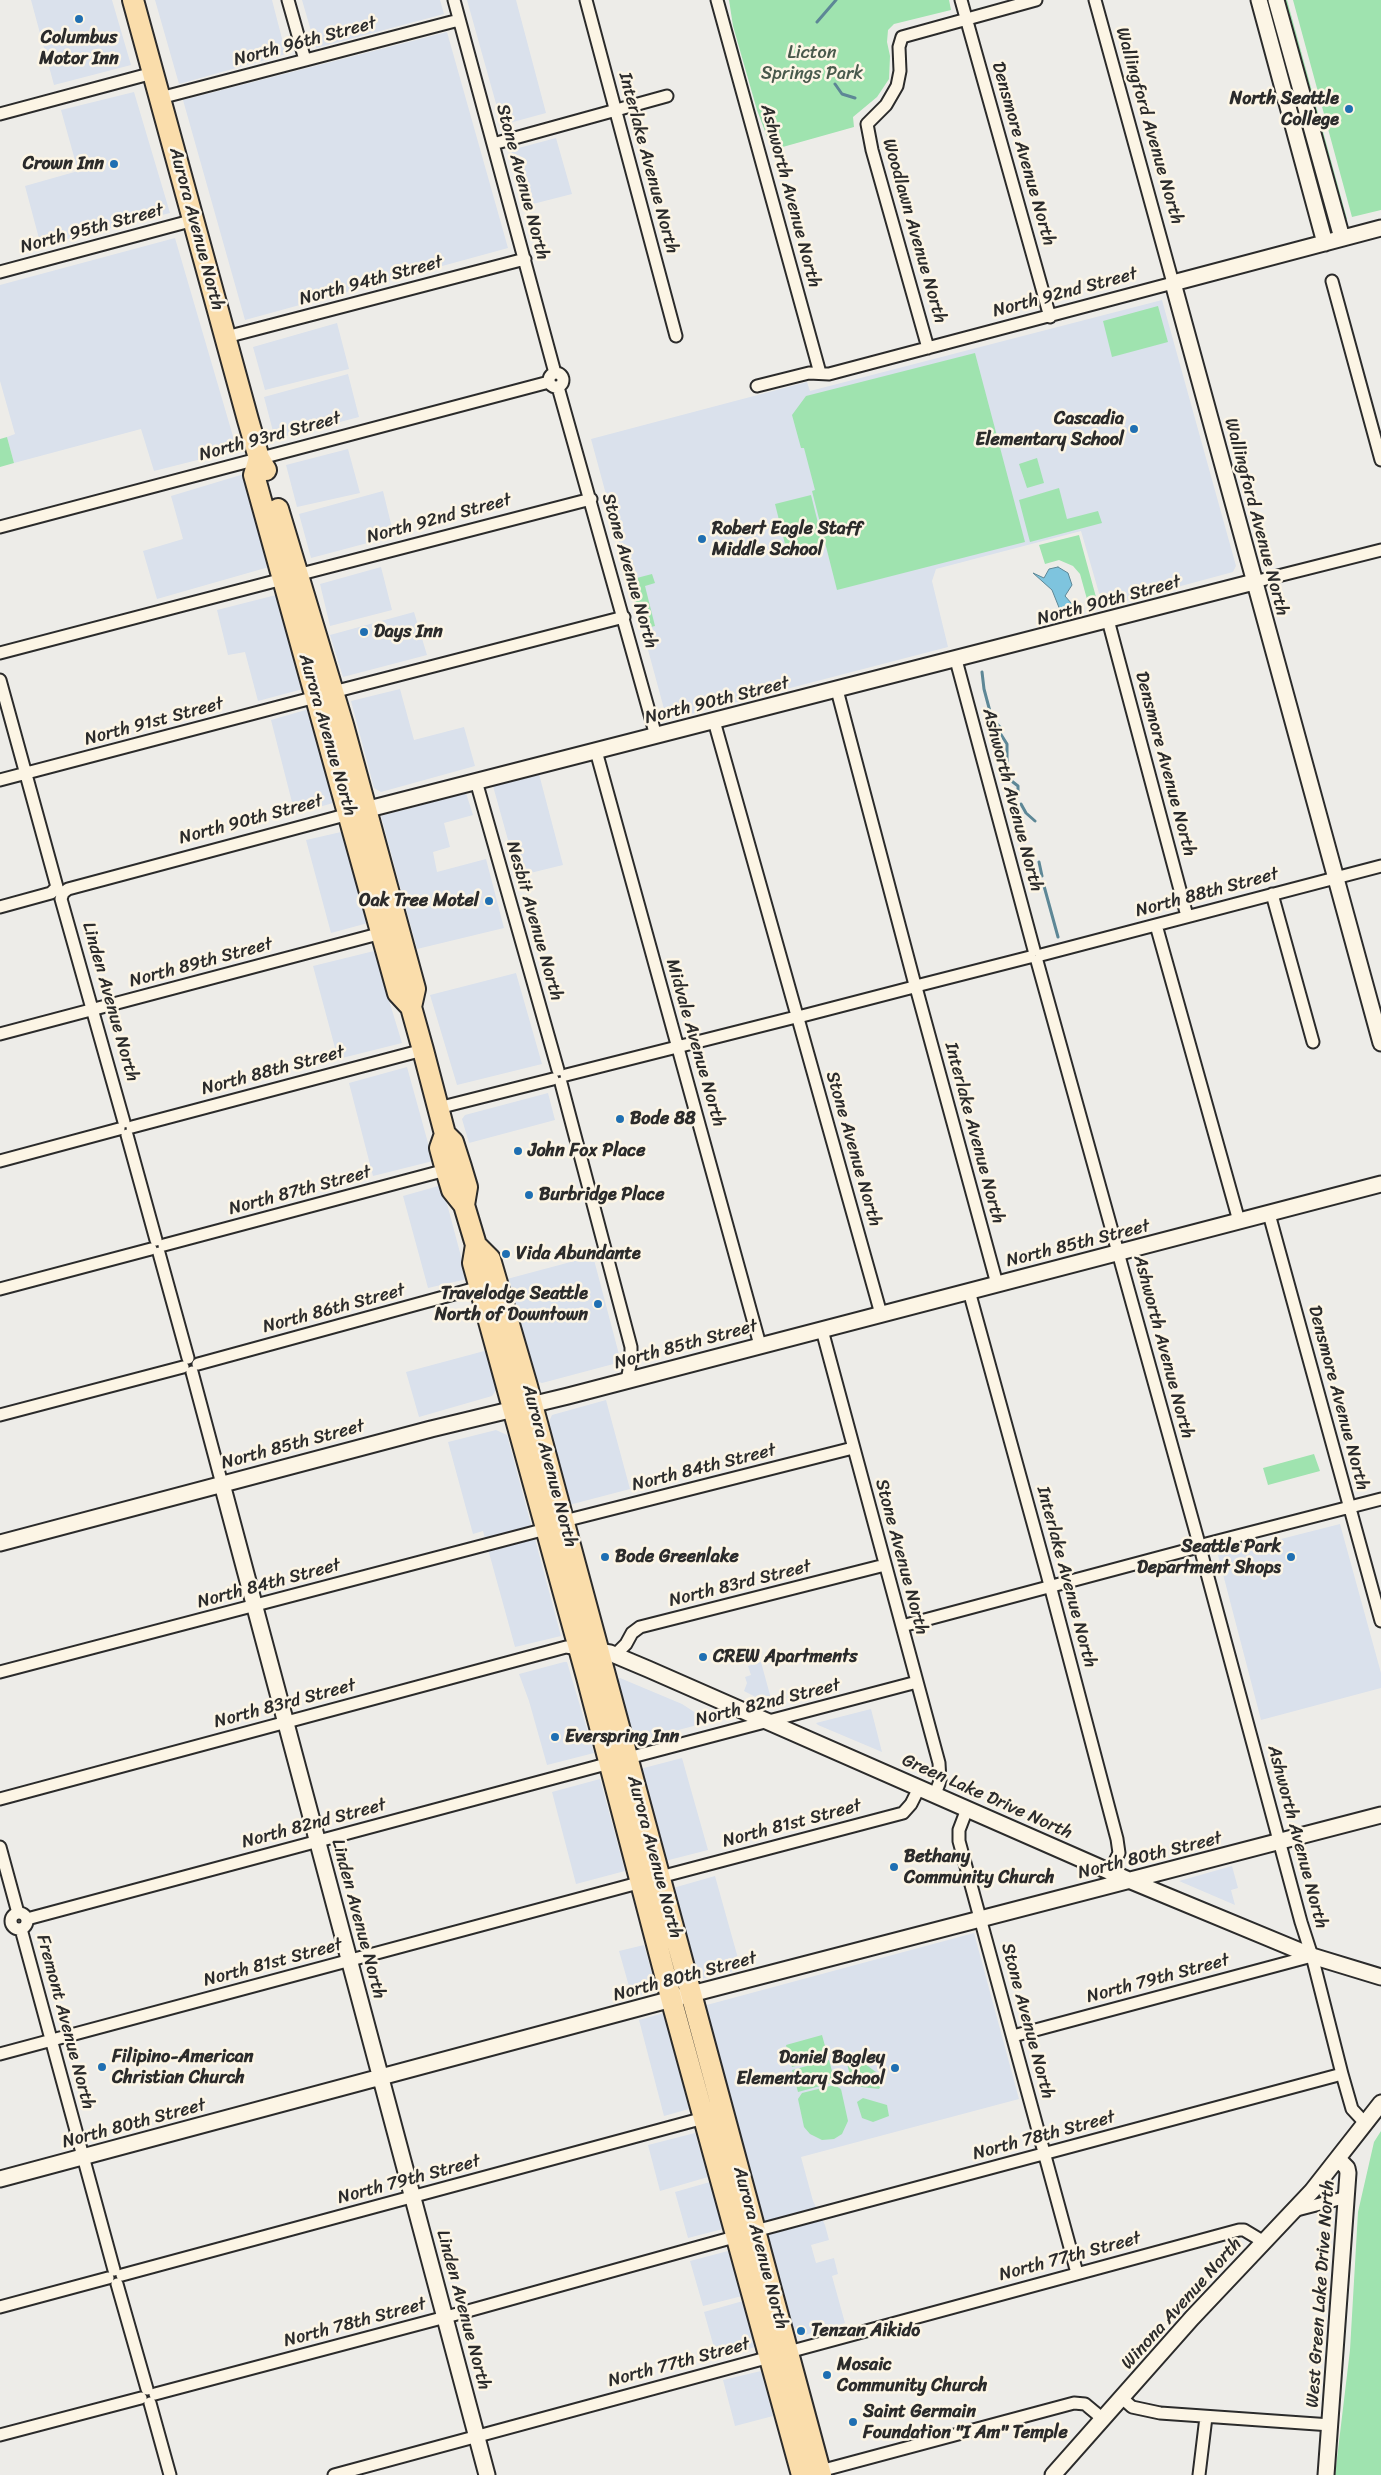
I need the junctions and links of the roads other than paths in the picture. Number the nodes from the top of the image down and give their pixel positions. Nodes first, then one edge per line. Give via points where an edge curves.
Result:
1 (133, 0) edge
2 (288, 0) edge
3 (454, 0) edge
4 (586, 0) edge
5 (718, 0) edge
6 (961, 0) edge
7 (1036, 0) edge
8 (1095, 0) edge
9 (1259, 0) edge
10 (1276, 0) edge
11 (966, 18) junction
12 (459, 20) junction
13 (305, 60) junction
14 (153, 73) junction
15 (667, 96) dead end
16 (160, 98) junction
17 (617, 111) junction
18 (0, 114) edge
19 (493, 144) junction
20 (194, 220) junction
21 (1381, 228) edge
22 (1342, 238) junction
23 (1326, 243) junction
24 (525, 259) junction
25 (0, 272) edge
26 (1332, 281) dead end
27 (1174, 283) junction
28 (1050, 317) junction
29 (676, 336) dead end
30 (226, 338) junction
31 (928, 348) junction
32 (820, 373) junction
33 (554, 381) junction
34 (757, 386) dead end
35 (260, 458) junction
36 (1381, 460) edge
37 (591, 499) junction
38 (0, 527) edge
39 (1381, 550) edge
40 (290, 577) junction
41 (1254, 582) junction
42 (624, 617) junction
43 (1108, 620) junction
44 (297, 629) junction
45 (0, 654) edge
46 (956, 660) junction
47 (324, 664) junction
48 (0, 680) edge
49 (837, 690) junction
50 (324, 694) junction
51 (714, 721) junction
52 (656, 736) junction
53 (596, 752) junction
54 (27, 773) junction
55 (0, 780) edge
56 (476, 781) junction
57 (357, 812) junction
58 (1381, 866) edge
59 (1335, 878) junction
60 (59, 891) junction
61 (1272, 894) junction
62 (0, 907) edge
63 (1187, 916) junction
64 (1156, 925) junction
65 (382, 934) junction
66 (1036, 956) junction
67 (915, 986) junction
68 (411, 1007) junction
69 (94, 1008) junction
70 (797, 1017) junction
71 (0, 1034) edge
72 (1313, 1042) dead end
73 (1381, 1043) edge
74 (678, 1047) junction
75 (423, 1050) junction
76 (559, 1077) junction
77 (438, 1108) junction
78 (125, 1128) junction
79 (445, 1134) junction
80 (0, 1161) edge
81 (446, 1170) junction
82 (1381, 1184) edge
83 (464, 1205) junction
84 (1269, 1214) junction
85 (1239, 1221) junction
86 (476, 1245) junction
87 (157, 1247) junction
88 (1120, 1253) junction
89 (997, 1284) junction
90 (480, 1287) junction
91 (0, 1289) edge
92 (969, 1291) junction
93 (881, 1314) junction
94 (822, 1330) junction
95 (760, 1345) junction
96 (190, 1365) junction
97 (627, 1380) junction
98 (532, 1404) junction
99 (512, 1409) junction
100 (0, 1415) edge
101 (853, 1448) junction
102 (222, 1484) junction
103 (1381, 1499) edge
104 (1350, 1507) junction
105 (547, 1527) junction
106 (0, 1543) edge
107 (1199, 1547) junction
108 (885, 1565) junction
109 (1051, 1587) junction
110 (254, 1606) junction
111 (1381, 1621) edge
112 (902, 1626) junction
113 (579, 1649) junction
114 (607, 1653) junction
115 (0, 1672) edge
116 (917, 1682) junction
117 (286, 1721) junction
118 (768, 1721) junction
119 (619, 1761) junction
120 (919, 1788) junction
121 (935, 1794) junction
122 (0, 1798) edge
123 (968, 1809) junction
124 (1381, 1816) edge
125 (318, 1841) junction
126 (1280, 1842) junction
127 (0, 1846) edge
128 (1110, 1872) junction
129 (651, 1880) junction
130 (1131, 1881) junction
131 (981, 1919) junction
132 (20, 1921) junction
133 (0, 1927) edge
134 (1312, 1956) junction
135 (350, 1960) junction
136 (1381, 1977) edge
137 (681, 1997) junction
138 (1012, 2036) junction
139 (52, 2040) junction
140 (0, 2054) edge
141 (1342, 2074) junction
142 (381, 2078) junction
143 (1381, 2103) edge
144 (704, 2118) junction
145 (1365, 2123) junction
146 (1044, 2154) junction
147 (84, 2156) junction
148 (1338, 2159) junction
149 (0, 2179) edge
150 (1347, 2197) junction
151 (413, 2198) junction
152 (1293, 2211) junction
153 (746, 2233) junction
154 (1264, 2242) junction
155 (1077, 2273) junction
156 (115, 2276) junction
157 (0, 2308) edge
158 (445, 2317) junction
159 (779, 2354) junction
160 (148, 2396) junction
161 (1122, 2398) junction
162 (1206, 2418) junction
163 (1103, 2420) junction
164 (1331, 2425) junction
165 (0, 2436) edge
166 (477, 2437) junction
167 (815, 2474) edge
168 (170, 2475) edge
169 (334, 2475) edge
170 (487, 2475) edge
171 (1053, 2475) edge
172 (1199, 2475) edge
173 (1326, 2475) edge

1 - 14 highway, Aurora Avenue North
2 - 13 street
3 - 12 street, Stone Avenue North
4 - 17 street, Interlake Avenue North
5 - 32 street, Ashworth Avenue North
6 - 11 street, Densmore Avenue North
7 - 11 street
8 - 27 street, Wallingford Avenue North
9 - 23 street
10 - 22 street
11 - 28 street, Densmore Avenue North
11 - 31 street, Woodlawn Avenue North via 907,34 900,39 900,71 896,86 886,105 867,124
12 - 13 street, North 96th Street
12 - 19 street, Stone Avenue North
13 - 16 street, North 96th Street
14 - 16 highway, Aurora Avenue North
14 - 18 street
15 - 17 street
16 - 20 highway, Aurora Avenue North
17 - 19 street
17 - 29 street, Interlake Avenue North
19 - 24 street, Stone Avenue North
20 - 25 street, North 95th Street
20 - 30 highway, Aurora Avenue North
21 - 22 street, North 92nd Street
22 - 23 street, North 92nd Street
23 - 27 street, North 92nd Street
24 - 30 street, North 94th Street
24 - 33 street, Stone Avenue North
26 - 36 street
27 - 28 street, North 92nd Street
27 - 41 street, Wallingford Avenue North
28 - 31 street, North 92nd Street
30 - 35 highway, Aurora Avenue North
31 - 32 street, North 92nd Street via 829,374
32 - 34 street, North 92nd Street
33 - 35 street, North 93rd Street
33 - 37 street, Stone Avenue North
35 - 38 street, North 93rd Street
35 - 40 highway, Aurora Avenue North via 267,471
37 - 40 street, North 92nd Street
37 - 42 street, Stone Avenue North
39 - 41 street, North 90th Street
40 - 44 highway, Aurora Avenue North
40 - 45 street, North 92nd Street
40 - 47 highway, Aurora Avenue North
41 - 43 street, North 90th Street
41 - 59 street, Wallingford Avenue North
42 - 50 street, North 91st Street
42 - 52 street, Stone Avenue North
43 - 46 street, North 90th Street
43 - 63 street, Densmore Avenue North
44 - 47 highway via 308,637 316,662
44 - 50 highway, Aurora Avenue North
46 - 49 street, North 90th Street
46 - 66 street, Ashworth Avenue North
47 - 50 highway, Aurora Avenue North
48 - 54 street, Linden Avenue North
49 - 51 street, North 90th Street
49 - 67 street, Interlake Avenue North
50 - 54 street, North 91st Street
50 - 57 highway, Aurora Avenue North
51 - 52 street, North 90th Street
51 - 70 street, Stone Avenue North
52 - 53 street, North 90th Street
53 - 56 street, North 90th Street
53 - 74 street, Midvale Avenue North
54 - 55 street, North 91st Street
54 - 60 street, Linden Avenue North
56 - 57 street, North 90th Street
56 - 76 street, Nesbit Avenue North
57 - 60 street, North 90th Street
57 - 65 highway, Aurora Avenue North
57 - 68 highway, Aurora Avenue North via 415,989
58 - 59 street, North 88th Street
59 - 61 street, North 88th Street
59 - 73 street, Wallingford Avenue North
60 - 62 street, North 90th Street
60 - 69 street, Linden Avenue North
61 - 63 street, North 88th Street
61 - 72 street
63 - 64 street, North 88th Street
64 - 66 street, North 88th Street
64 - 85 street
65 - 68 highway, Aurora Avenue North via 398,993
65 - 69 street, North 89th Street
66 - 67 street, North 88th Street
66 - 88 street, Ashworth Avenue North
67 - 70 street, North 88th Street
67 - 89 street, Interlake Avenue North
68 - 75 highway, Aurora Avenue North
69 - 71 street, North 89th Street
69 - 78 street, Linden Avenue North
70 - 74 street, North 88th Street
70 - 93 street, Stone Avenue North
74 - 76 street, North 88th Street
74 - 95 street, Midvale Avenue North
75 - 77 highway, Aurora Avenue North
75 - 78 street, North 88th Street
76 - 77 street, North 88th Street
76 - 97 street, Nesbit Avenue North via 631,1347 632,1360
77 - 79 highway, Aurora Avenue North
78 - 80 street, North 88th Street
78 - 87 street, Linden Avenue North
79 - 81 highway, Aurora Avenue North via 440,1148
79 - 83 highway, Aurora Avenue North via 454,1142 467,1187
81 - 83 highway, Aurora Avenue North via 452,1190
81 - 87 street, North 87th Street
82 - 84 street, North 85th Street
83 - 86 highway, Aurora Avenue North
84 - 85 street, North 85th Street
84 - 104 street, Densmore Avenue North
85 - 88 street, North 85th Street
86 - 90 highway, Aurora Avenue North via 472,1263
86 - 98 highway, Aurora Avenue North via 490,1259
87 - 91 street, North 87th Street
87 - 96 street, Linden Avenue North
88 - 89 street, North 85th Street
88 - 107 street, Ashworth Avenue North
89 - 92 street, North 85th Street
90 - 96 street, North 86th Street
90 - 99 highway, Aurora Avenue North
92 - 93 street, North 85th Street
92 - 109 street, Interlake Avenue North
93 - 94 street, North 85th Street
94 - 95 street, North 85th Street
94 - 101 street, Stone Avenue North
95 - 97 street, North 85th Street
96 - 100 street, North 86th Street
96 - 102 street, Linden Avenue North
97 - 98 street, North 85th Street
98 - 99 street, North 85th Street
98 - 105 highway, Aurora Avenue North
99 - 102 street, North 85th Street
99 - 105 highway, Aurora Avenue North
101 - 105 street, North 84th Street
101 - 108 street, Stone Avenue North
102 - 106 street, North 85th Street
102 - 110 street, Linden Avenue North
103 - 104 street
104 - 107 street
104 - 111 street, Densmore Avenue North
105 - 110 street, North 84th Street
105 - 113 highway, Aurora Avenue North
105 - 114 highway, Aurora Avenue North
107 - 109 street
107 - 126 street, Ashworth Avenue North
108 - 112 street, Stone Avenue North
108 - 114 street, North 83rd Street via 640,1627 626,1644
109 - 112 street
109 - 128 street, Interlake Avenue North via 1118,1843 1118,1857
110 - 115 street, North 84th Street
110 - 117 street, Linden Avenue North
112 - 116 street, Stone Avenue North
113 - 114 street, Green Lake Drive North
113 - 117 street, North 83rd Street via 566,1647
113 - 119 highway, Aurora Avenue North
114 - 118 street, Green Lake Drive North
114 - 119 highway, Aurora Avenue North
116 - 118 street, North 82nd Street
116 - 121 street, Stone Avenue North via 940,1768
117 - 122 street, North 83rd Street
117 - 125 street, Linden Avenue North
118 - 119 street, North 82nd Street
118 - 120 street, Green Lake Drive North
119 - 125 street, North 82nd Street
119 - 129 highway, Aurora Avenue North
120 - 121 street, Green Lake Drive North
120 - 129 street, North 81st Street via 902,1813
121 - 123 street, Green Lake Drive North
123 - 128 street, Green Lake Drive North
123 - 131 street, Stone Avenue North via 958,1835
124 - 126 street, North 80th Street
125 - 132 street, North 82nd Street
125 - 135 street, Linden Avenue North
126 - 130 street, North 80th Street
126 - 134 street, Ashworth Avenue North
127 - 132 street, Fremont Avenue North
128 - 130 street, Green Lake Drive North
129 - 135 street, North 81st Street
129 - 137 highway, Aurora Avenue North
130 - 131 street, North 80th Street
130 - 134 street, Green Lake Drive North
131 - 137 street, North 80th Street
131 - 138 street, Stone Avenue North
132 - 133 street, North 82nd Street
132 - 139 street, Fremont Avenue North
134 - 136 street, Green Lake Drive North
134 - 138 street, North 79th Street
134 - 141 street, Ashworth Avenue North
135 - 139 street, North 81st Street
135 - 142 street, Linden Avenue North
137 - 142 street, North 80th Street
137 - 144 highway, Aurora Avenue North
137 - 153 highway, Aurora Avenue North
138 - 146 street, Stone Avenue North
139 - 140 street, North 81st Street
139 - 147 street, Fremont Avenue North
141 - 145 street, Ashworth Avenue North via 1352,2109
141 - 146 street, North 78th Street
142 - 147 street, North 80th Street
142 - 151 street, Linden Avenue North
143 - 145 street, West Green Lake Drive North
144 - 151 street, North 79th Street
144 - 153 highway, Aurora Avenue North
145 - 148 street, West Green Lake Drive North
146 - 153 street, North 78th Street
146 - 155 street, Stone Avenue North
147 - 149 street, North 80th Street
147 - 156 street, Fremont Avenue North
148 - 150 street, West Green Lake Drive North via 1348,2170
148 - 152 street, Winona Avenue North
150 - 152 street
150 - 164 street, West Green Lake Drive North
151 - 156 street, North 79th Street
151 - 158 street, Linden Avenue North
152 - 154 street, Winona Avenue North
153 - 158 street, North 78th Street
153 - 159 highway, Aurora Avenue North
154 - 155 street, North 77th Street via 1239,2230
154 - 161 street, Winona Avenue North
155 - 159 street, North 77th Street
156 - 157 street, North 79th Street
156 - 160 street, Fremont Avenue North
158 - 160 street, North 78th Street
158 - 166 street, Linden Avenue North
159 - 166 street, North 77th Street
159 - 167 highway, Aurora Avenue North
160 - 165 street, North 78th Street
160 - 168 street, Fremont Avenue North
161 - 162 street via 1132,2407 1143,2410
161 - 163 street, Winona Avenue North
162 - 164 street
162 - 172 street
163 - 167 street via 1084,2404 1074,2403
163 - 171 street, Winona Avenue North
164 - 173 street, West Green Lake Drive North
166 - 169 street, North 77th Street
166 - 170 street, Linden Avenue North

